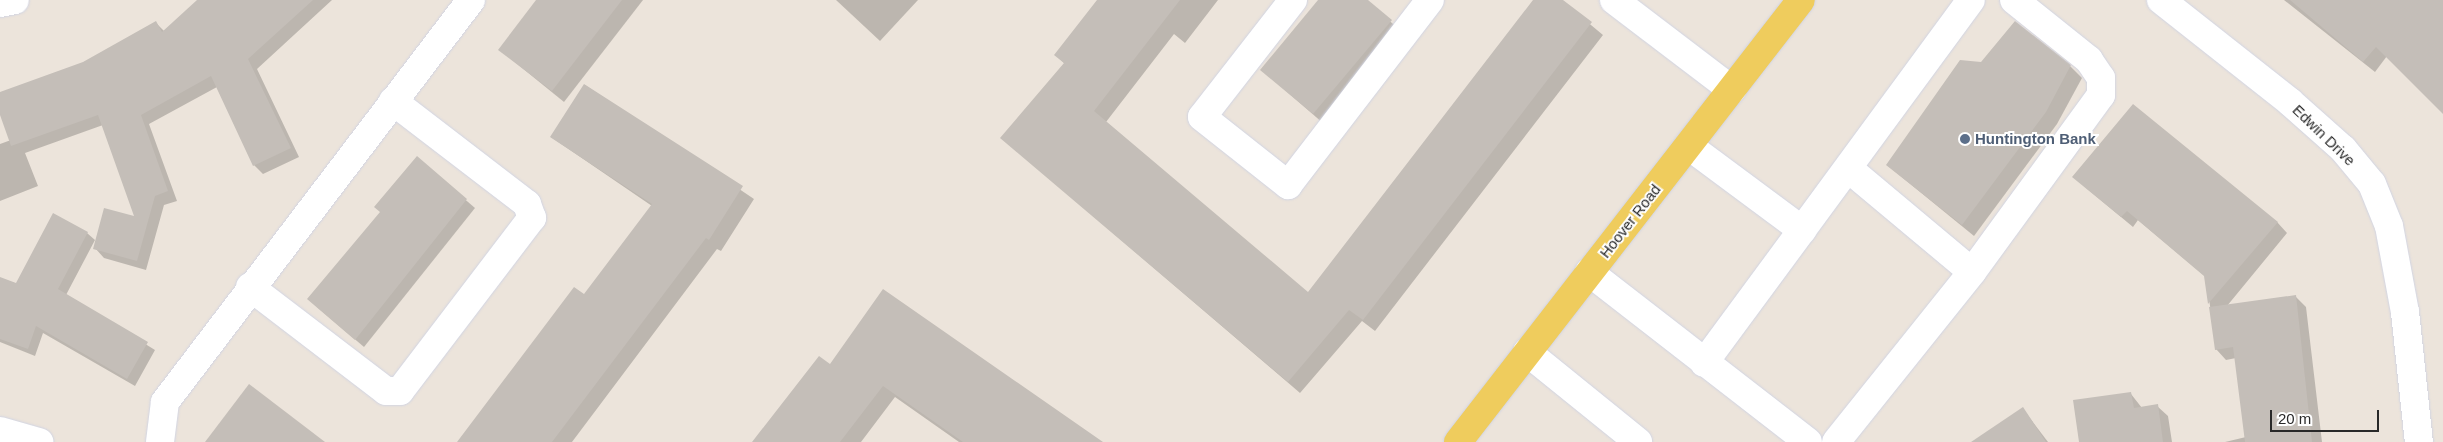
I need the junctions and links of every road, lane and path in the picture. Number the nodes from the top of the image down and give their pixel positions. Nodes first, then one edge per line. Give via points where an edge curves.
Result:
1 (14, 0) edge
2 (471, 0) edge
3 (1293, 0) edge
4 (1430, 0) edge
5 (1614, 0) edge
6 (1801, 0) edge
7 (1971, 0) edge
8 (2014, 0) edge
9 (2161, 0) edge
10 (0, 3) edge
11 (1732, 90) junction
12 (393, 101) junction
13 (1689, 146) junction
14 (1849, 169) junction
15 (1802, 230) junction
16 (1589, 272) junction
17 (1972, 272) junction
18 (250, 287) junction
19 (1527, 352) junction
20 (1704, 363) junction
21 (0, 431) edge
22 (39, 442) edge
23 (160, 442) edge
24 (1458, 442) edge
25 (1638, 442) edge
26 (1808, 442) edge
27 (1836, 442) edge
28 (2420, 442) edge

1 - 10 street
2 - 12 street
3 - 4 street via 1202,117 1288,185
5 - 11 street
6 - 11 main road, Hoover Road
7 - 14 street
8 - 17 street via 2089,60 2101,78 2102,95
9 - 28 street, Edwin Drive via 2290,102 2343,149 2372,184 2389,226 2398,274
11 - 13 main road, Hoover Road
12 - 18 street
12 - 18 street via 526,204 532,218 400,391 386,391
13 - 15 street
13 - 16 main road, Hoover Road
14 - 15 street
14 - 17 street
15 - 20 street
16 - 19 main road, Hoover Road
16 - 20 street
17 - 27 street
18 - 23 street via 165,402
19 - 24 main road, Hoover Road
19 - 25 street
20 - 26 street
21 - 22 street

